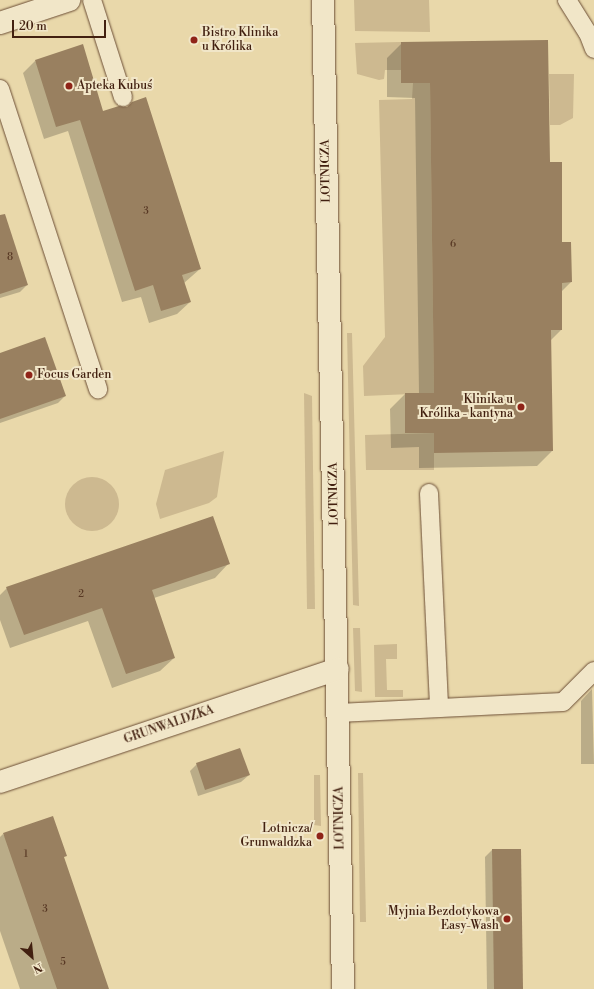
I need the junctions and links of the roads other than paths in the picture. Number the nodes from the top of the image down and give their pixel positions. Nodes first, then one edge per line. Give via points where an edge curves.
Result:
1 (69, 0) edge
2 (92, 0) edge
3 (323, 0) edge
4 (567, 0) edge
5 (0, 22) edge
6 (594, 49) edge
7 (0, 89) edge
8 (123, 97) dead end
9 (98, 389) dead end
10 (429, 493) dead end
11 (338, 669) junction
12 (594, 671) edge
13 (439, 708) junction
14 (338, 713) junction
15 (0, 782) edge
16 (343, 989) edge

1 - 5 street
2 - 8 lane
3 - 11 street, LOTNICZA
4 - 6 lane via 588,33
7 - 9 lane
10 - 13 lane
11 - 14 street, LOTNICZA
11 - 15 street, GRUNWALDZKA
12 - 13 lane via 562,702
13 - 14 lane
14 - 16 street, LOTNICZA

